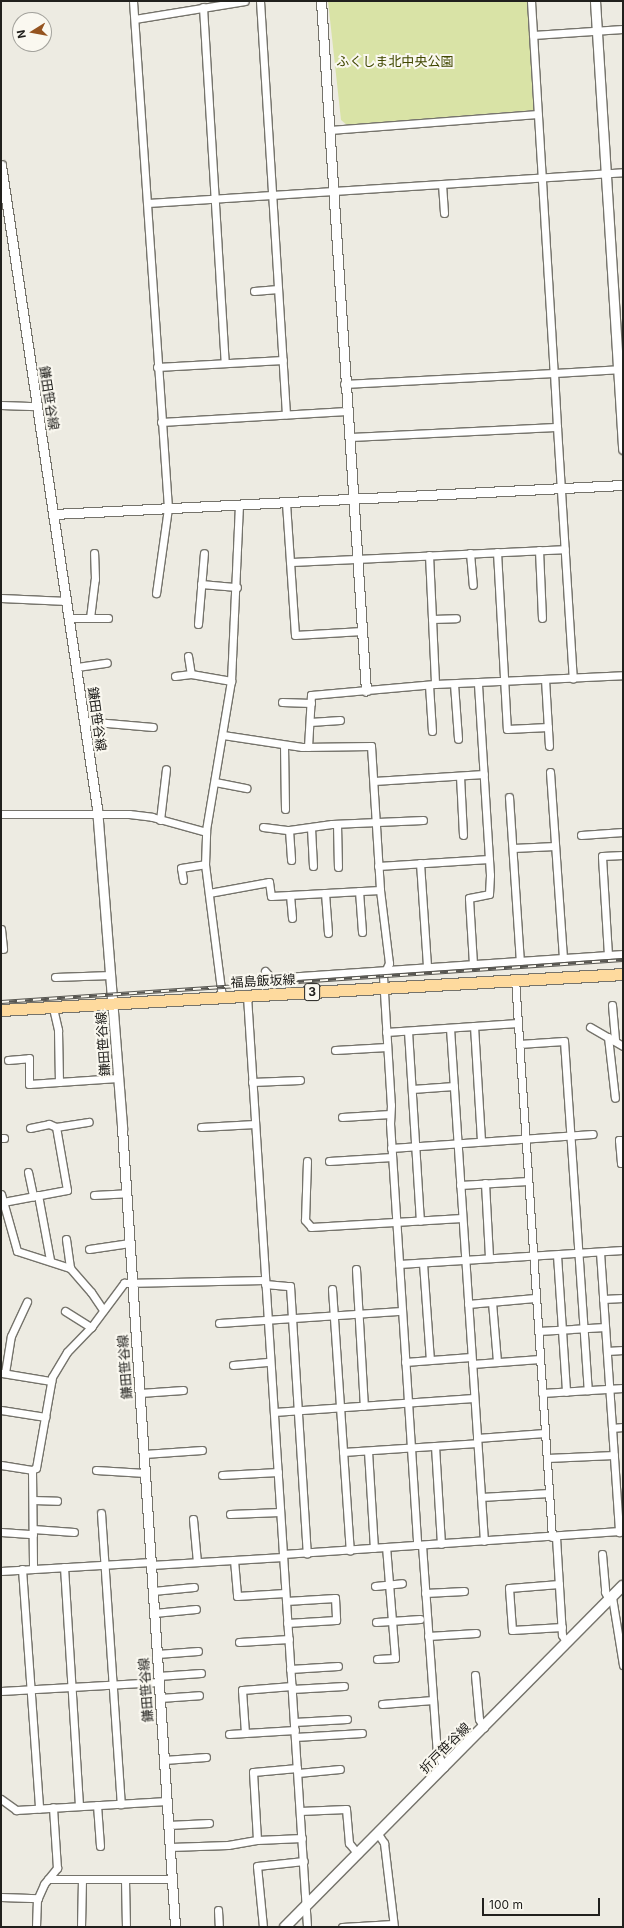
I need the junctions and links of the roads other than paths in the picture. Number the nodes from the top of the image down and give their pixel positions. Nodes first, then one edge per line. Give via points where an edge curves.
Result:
1 (132, 1) edge
2 (245, 1) edge
3 (260, 1) edge
4 (321, 1) edge
5 (531, 1) edge
6 (595, 1) edge
7 (203, 7) junction
8 (135, 19) junction
9 (623, 29) edge
10 (597, 31) junction
11 (533, 35) junction
12 (537, 114) junction
13 (330, 130) junction
14 (1, 165) edge
15 (623, 172) edge
16 (606, 173) junction
17 (541, 178) junction
18 (442, 184) junction
19 (333, 191) junction
20 (272, 195) junction
21 (215, 199) junction
22 (148, 204) junction
23 (444, 213) dead end
24 (278, 289) junction
25 (254, 292) dead end
26 (283, 360) junction
27 (225, 362) junction
28 (157, 367) junction
29 (621, 369) edge
30 (554, 373) junction
31 (344, 384) junction
32 (1, 405) edge
33 (37, 406) junction
34 (347, 412) junction
35 (286, 414) junction
36 (161, 422) junction
37 (557, 427) junction
38 (349, 437) junction
39 (623, 449) edge
40 (623, 485) edge
41 (562, 487) junction
42 (353, 499) junction
43 (286, 503) junction
44 (239, 505) junction
45 (168, 508) junction
46 (54, 514) junction
47 (565, 549) junction
48 (539, 550) junction
49 (496, 552) junction
50 (94, 553) dead end
51 (204, 553) dead end
52 (470, 553) junction
53 (428, 555) junction
54 (356, 559) junction
55 (290, 562) junction
56 (201, 584) junction
57 (473, 585) dead end
58 (237, 587) junction
59 (156, 593) dead end
60 (1, 598) edge
61 (67, 601) junction
62 (69, 618) junction
63 (90, 618) junction
64 (108, 618) dead end
65 (456, 618) dead end
66 (542, 618) dead end
67 (432, 619) junction
68 (198, 624) dead end
69 (362, 631) junction
70 (188, 656) dead end
71 (107, 663) dead end
72 (76, 667) junction
73 (191, 674) junction
74 (623, 675) edge
75 (175, 676) dead end
76 (573, 678) junction
77 (545, 679) junction
78 (231, 681) junction
79 (505, 682) junction
80 (478, 683) junction
81 (454, 684) junction
82 (432, 685) junction
83 (366, 691) junction
84 (282, 702) dead end
85 (311, 703) junction
86 (340, 720) dead end
87 (84, 721) junction
88 (310, 722) junction
89 (153, 727) dead end
90 (548, 727) junction
91 (432, 730) dead end
92 (223, 735) junction
93 (458, 739) dead end
94 (284, 745) junction
95 (549, 746) dead end
96 (308, 747) junction
97 (166, 769) dead end
98 (550, 772) dead end
99 (484, 774) junction
100 (460, 776) junction
101 (374, 781) junction
102 (215, 782) junction
103 (246, 788) dead end
104 (509, 797) dead end
105 (285, 809) dead end
106 (1, 814) edge
107 (97, 814) junction
108 (160, 820) junction
109 (423, 820) dead end
110 (376, 823) junction
111 (337, 824) junction
112 (263, 827) dead end
113 (311, 828) junction
114 (289, 830) junction
115 (206, 832) junction
116 (623, 832) edge
117 (463, 835) dead end
118 (580, 835) dead end
119 (555, 846) junction
120 (512, 848) junction
121 (623, 855) edge
122 (489, 858) junction
123 (291, 860) dead end
124 (420, 863) junction
125 (205, 864) junction
126 (313, 866) dead end
127 (378, 866) junction
128 (338, 867) dead end
129 (183, 880) dead end
130 (380, 890) junction
131 (359, 891) junction
132 (209, 892) junction
133 (325, 893) junction
134 (290, 895) junction
135 (292, 918) dead end
136 (1, 929) edge
137 (362, 932) dead end
138 (328, 933) dead end
139 (4, 949) dead end
140 (623, 954) edge
141 (608, 955) junction
142 (563, 958) junction
143 (520, 961) junction
144 (473, 964) junction
145 (427, 967) junction
146 (387, 969) junction
147 (265, 971) dead end
148 (623, 974) edge
149 (111, 975) junction
150 (55, 978) dead end
151 (514, 979) junction
152 (384, 988) junction
153 (246, 996) junction
154 (222, 997) junction
155 (113, 1005) junction
156 (612, 1005) dead end
157 (53, 1008) junction
158 (1, 1010) edge
159 (518, 1023) junction
160 (474, 1026) junction
161 (590, 1027) dead end
162 (450, 1028) junction
163 (408, 1031) junction
164 (386, 1032) junction
165 (612, 1039) junction
166 (519, 1044) junction
167 (623, 1046) edge
168 (387, 1047) junction
169 (334, 1050) dead end
170 (8, 1060) dead end
171 (118, 1078) junction
172 (300, 1080) dead end
173 (59, 1082) junction
174 (252, 1082) junction
175 (454, 1086) junction
176 (412, 1088) junction
177 (614, 1098) dead end
178 (390, 1114) junction
179 (342, 1117) dead end
180 (89, 1122) dead end
181 (255, 1124) junction
182 (201, 1127) dead end
183 (30, 1128) dead end
184 (56, 1128) junction
185 (593, 1134) dead end
186 (571, 1135) junction
187 (525, 1139) junction
188 (623, 1140) edge
189 (481, 1141) junction
190 (457, 1143) junction
191 (416, 1146) junction
192 (391, 1148) junction
193 (392, 1158) junction
194 (307, 1161) dead end
195 (329, 1161) dead end
196 (623, 1163) edge
197 (28, 1172) dead end
198 (528, 1181) junction
199 (485, 1184) junction
200 (460, 1185) junction
201 (126, 1193) junction
202 (1, 1194) edge
203 (94, 1195) dead end
204 (36, 1196) junction
205 (3, 1202) junction
206 (462, 1218) junction
207 (396, 1221) junction
208 (420, 1221) junction
209 (66, 1239) dead end
210 (130, 1243) junction
211 (89, 1248) dead end
212 (623, 1250) edge
213 (600, 1252) junction
214 (579, 1253) junction
215 (557, 1254) junction
216 (532, 1256) junction
217 (489, 1258) junction
218 (465, 1259) junction
219 (50, 1260) junction
220 (423, 1262) junction
221 (399, 1264) junction
222 (70, 1268) junction
223 (356, 1269) dead end
224 (132, 1282) junction
225 (265, 1282) junction
226 (332, 1289) dead end
227 (535, 1298) junction
228 (623, 1298) edge
229 (603, 1299) junction
230 (27, 1301) dead end
231 (492, 1302) junction
232 (468, 1304) junction
233 (103, 1310) junction
234 (65, 1311) dead end
235 (402, 1311) junction
236 (358, 1314) junction
237 (334, 1315) junction
238 (292, 1318) junction
239 (268, 1319) junction
240 (219, 1323) dead end
241 (91, 1327) junction
242 (605, 1327) junction
243 (584, 1328) junction
244 (562, 1330) junction
245 (538, 1331) junction
246 (623, 1350) edge
247 (607, 1351) junction
248 (540, 1359) junction
249 (430, 1360) junction
250 (472, 1361) junction
251 (270, 1362) junction
252 (405, 1362) junction
253 (497, 1362) junction
254 (233, 1365) dead end
255 (3, 1373) edge
256 (51, 1381) junction
257 (623, 1388) edge
258 (609, 1389) junction
259 (183, 1390) dead end
260 (588, 1390) junction
261 (140, 1392) junction
262 (566, 1392) junction
263 (542, 1394) junction
264 (474, 1398) junction
265 (408, 1404) junction
266 (364, 1406) junction
267 (340, 1408) junction
268 (1, 1410) edge
269 (298, 1410) junction
270 (274, 1412) junction
271 (45, 1416) junction
272 (623, 1427) edge
273 (612, 1428) junction
274 (545, 1433) junction
275 (477, 1440) junction
276 (435, 1446) junction
277 (412, 1447) junction
278 (202, 1450) dead end
279 (368, 1450) junction
280 (343, 1452) junction
281 (144, 1454) junction
282 (614, 1455) junction
283 (547, 1458) junction
284 (1, 1465) edge
285 (32, 1470) junction
286 (96, 1470) dead end
287 (278, 1472) junction
288 (145, 1473) junction
289 (222, 1475) dead end
290 (619, 1483) edge
291 (549, 1494) junction
292 (481, 1498) junction
293 (33, 1500) junction
294 (57, 1501) dead end
295 (280, 1512) junction
296 (101, 1513) dead end
297 (230, 1514) dead end
298 (193, 1519) dead end
299 (1, 1532) edge
300 (33, 1532) junction
301 (74, 1532) dead end
302 (621, 1532) edge
303 (554, 1537) junction
304 (484, 1541) junction
305 (441, 1544) junction
306 (420, 1545) junction
307 (386, 1547) junction
308 (374, 1548) junction
309 (350, 1550) junction
310 (306, 1553) junction
311 (602, 1554) dead end
312 (283, 1555) junction
313 (234, 1560) junction
314 (197, 1562) junction
315 (151, 1563) junction
316 (104, 1565) junction
317 (64, 1567) junction
318 (22, 1569) junction
319 (33, 1569) junction
320 (1, 1571) edge
321 (402, 1583) dead end
322 (559, 1584) junction
323 (389, 1585) junction
324 (375, 1586) dead end
325 (623, 1586) edge
326 (194, 1587) dead end
327 (153, 1591) junction
328 (464, 1591) dead end
329 (285, 1593) junction
330 (425, 1593) junction
331 (610, 1599) junction
332 (286, 1601) junction
333 (196, 1609) dead end
334 (154, 1613) junction
335 (420, 1619) dead end
336 (392, 1621) junction
337 (376, 1622) dead end
338 (287, 1623) junction
339 (562, 1627) junction
340 (476, 1633) dead end
341 (428, 1636) junction
342 (289, 1639) junction
343 (239, 1642) dead end
344 (567, 1643) junction
345 (621, 1643) edge
346 (198, 1651) dead end
347 (157, 1654) junction
348 (377, 1659) dead end
349 (623, 1664) edge
350 (338, 1666) dead end
351 (290, 1669) junction
352 (201, 1673) dead end
353 (475, 1675) dead end
354 (159, 1679) junction
355 (112, 1685) junction
356 (344, 1686) dead end
357 (72, 1687) junction
358 (292, 1688) junction
359 (31, 1689) junction
360 (1, 1691) edge
361 (199, 1695) dead end
362 (160, 1698) junction
363 (432, 1700) junction
364 (382, 1704) dead end
365 (347, 1719) dead end
366 (294, 1722) junction
367 (484, 1728) junction
368 (245, 1733) junction
369 (229, 1734) dead end
370 (295, 1734) junction
371 (362, 1734) dead end
372 (206, 1757) dead end
373 (164, 1760) junction
374 (444, 1768) junction
375 (340, 1769) dead end
376 (298, 1770) junction
377 (1, 1800) edge
378 (167, 1801) junction
379 (121, 1804) junction
380 (97, 1805) junction
381 (79, 1806) junction
382 (39, 1808) junction
383 (53, 1808) junction
384 (300, 1811) junction
385 (209, 1823) dead end
386 (168, 1825) junction
387 (378, 1834) junction
388 (302, 1838) junction
389 (257, 1840) junction
390 (100, 1846) dead end
391 (170, 1847) junction
392 (358, 1854) junction
393 (304, 1861) junction
394 (48, 1879) junction
395 (172, 1879) junction
396 (82, 1880) junction
397 (125, 1880) junction
398 (1, 1897) edge
399 (38, 1898) junction
400 (306, 1906) junction
401 (218, 1910) dead end
402 (394, 1925) edge
403 (36, 1927) edge
404 (81, 1927) edge
405 (126, 1927) edge
406 (175, 1927) edge
407 (219, 1927) edge
408 (263, 1927) edge
409 (285, 1927) edge
410 (307, 1927) edge
411 (342, 1927) edge

1 - 8 street
2 - 7 street
3 - 20 street
4 - 13 street
5 - 11 street
6 - 10 street
7 - 8 street
7 - 21 street
8 - 22 street
9 - 10 street
10 - 11 street
10 - 16 street
11 - 12 street
12 - 13 street
12 - 17 street
13 - 19 street
14 - 33 street, 鎌田笹谷線
15 - 16 street
16 - 17 street
16 - 29 street
17 - 18 street
17 - 30 street
18 - 19 street
18 - 23 street
19 - 20 street
19 - 31 street
20 - 21 street
20 - 24 street
21 - 22 street
21 - 27 street
22 - 28 street
24 - 25 street
24 - 26 street
26 - 27 street
26 - 35 street
27 - 28 street
28 - 36 street
29 - 30 street
29 - 39 street
30 - 31 street
30 - 37 street
31 - 34 street
32 - 33 street
33 - 46 street, 鎌田笹谷線
34 - 35 street
34 - 38 street
35 - 36 street
36 - 45 street
37 - 38 street
37 - 41 street
38 - 42 street
40 - 41 street
41 - 42 street
41 - 47 street
42 - 43 street
42 - 54 street
43 - 44 street
43 - 55 street
44 - 45 street
44 - 58 street
45 - 46 street
45 - 59 street
46 - 61 street, 鎌田笹谷線
47 - 48 street
47 - 76 street
48 - 49 street
48 - 66 street
49 - 52 street
49 - 79 street
50 - 63 street via 95,579
51 - 56 street
52 - 53 street
52 - 57 street
53 - 54 street
53 - 67 street
54 - 55 street
54 - 69 street
55 - 69 street via 295,634
56 - 58 street
56 - 68 street
58 - 78 street
60 - 61 street
61 - 62 street, 鎌田笹谷線
62 - 63 street
62 - 72 street, 鎌田笹谷線
63 - 64 street
65 - 67 street
67 - 82 street
69 - 83 street
70 - 73 street
71 - 72 street
72 - 87 street, 鎌田笹谷線
73 - 75 street
73 - 78 street
74 - 76 street
76 - 77 street
77 - 79 street
77 - 90 street
78 - 92 street
79 - 80 street
79 - 90 street via 507,729
80 - 81 street
80 - 99 street
81 - 82 street
81 - 93 street
82 - 83 street
82 - 91 street
83 - 85 street via 311,695
84 - 85 street
85 - 88 street
86 - 88 street
87 - 89 street
87 - 107 street, 鎌田笹谷線
88 - 96 street
90 - 95 street
92 - 94 street
92 - 102 street
94 - 96 street
94 - 105 street
96 - 101 street via 371,746
97 - 108 street
98 - 119 street
99 - 100 street
99 - 122 street
100 - 101 street
100 - 117 street
101 - 110 street
102 - 103 street
102 - 115 street
104 - 120 street
106 - 107 street
107 - 108 street via 129,814
107 - 149 street, 鎌田笹谷線
108 - 115 street
109 - 110 street
110 - 111 street
110 - 127 street
111 - 113 street
111 - 128 street
112 - 114 street
113 - 114 street
113 - 126 street
114 - 123 street
115 - 125 street
116 - 118 street
119 - 120 street
119 - 142 street
120 - 143 street
121 - 141 street via 602,856
122 - 124 street
122 - 144 street via 490,894 469,898
124 - 127 street
124 - 145 street
125 - 129 street via 181,868
125 - 132 street
127 - 130 street
130 - 131 street
130 - 146 street
131 - 133 street
131 - 137 street
132 - 134 street via 268,882 271,896
132 - 154 street
133 - 134 street
133 - 138 street
134 - 135 street
136 - 139 street
140 - 141 street
141 - 142 street
142 - 143 street
143 - 144 street
144 - 145 street
145 - 146 street
146 - 147 street via 271,978
146 - 152 street via 383,976
148 - 151 main road, 福島飯坂線 / 3
149 - 150 street
149 - 155 street, 鎌田笹谷線
151 - 152 main road, 福島飯坂線 / 3
151 - 159 street
152 - 153 main road, 福島飯坂線 / 3
152 - 164 street
153 - 154 main road, 福島飯坂線 / 3
153 - 174 street
154 - 155 main road, 福島飯坂線 / 3
155 - 157 main road, 福島飯坂線 / 3
155 - 171 street, 鎌田笹谷線
156 - 165 street
157 - 158 main road, 福島飯坂線 / 3
157 - 173 street via 58,1030
159 - 160 street
159 - 166 street
160 - 162 street
160 - 189 street
161 - 165 street
162 - 163 street
162 - 175 street
163 - 164 street
163 - 176 street
164 - 168 street
165 - 167 street
165 - 177 street
166 - 186 street via 564,1041
166 - 187 street
168 - 169 street
168 - 178 street
170 - 173 street via 29,1058 29,1084
171 - 173 street
171 - 201 street, 鎌田笹谷線
172 - 174 street
174 - 181 street
175 - 176 street
175 - 190 street
176 - 191 street
178 - 179 street
178 - 192 street
180 - 184 street
181 - 182 street
181 - 225 street
183 - 184 street via 49,1124
184 - 204 street via 67,1190
185 - 186 street
186 - 187 street
186 - 214 street
187 - 189 street
187 - 198 street
188 - 196 street via 619,1140
189 - 190 street
190 - 191 street
190 - 200 street
191 - 192 street
191 - 208 street
192 - 193 street
193 - 195 street
193 - 207 street
194 - 207 street via 305,1220 311,1227
197 - 204 street
198 - 199 street
198 - 216 street
199 - 200 street
199 - 217 street
200 - 206 street
201 - 203 street
201 - 210 street, 鎌田笹谷線
202 - 205 street
204 - 205 street
204 - 219 street
205 - 219 street via 17,1251
206 - 208 street
206 - 218 street
207 - 208 street
207 - 221 street
209 - 222 street
210 - 211 street
210 - 224 street, 鎌田笹谷線
212 - 213 street
213 - 214 street
213 - 229 street
214 - 215 street
214 - 243 street
215 - 216 street
215 - 244 street
216 - 217 street
216 - 227 street
217 - 218 street
218 - 220 street
218 - 232 street
219 - 222 street
220 - 221 street
220 - 249 street
221 - 235 street
222 - 233 street
223 - 236 street
224 - 225 street
224 - 233 street via 124,1283
224 - 261 street, 鎌田笹谷線
225 - 238 street via 290,1286
225 - 239 street
226 - 237 street
227 - 231 street
227 - 245 street
228 - 229 street
229 - 242 street
230 - 255 street via 11,1336
231 - 232 street
231 - 253 street
232 - 250 street
233 - 241 street
234 - 241 street
235 - 236 street
235 - 252 street
236 - 237 street
236 - 266 street
237 - 238 street
237 - 267 street
238 - 239 street
238 - 269 street
239 - 240 street
239 - 251 street
241 - 256 street via 63,1357
242 - 243 street
242 - 247 street
243 - 244 street
243 - 260 street
244 - 245 street
244 - 262 street
245 - 248 street
246 - 247 street
247 - 258 street
248 - 253 street
248 - 263 street
249 - 250 street
249 - 252 street
250 - 253 street
250 - 264 street
251 - 254 street
251 - 270 street
252 - 265 street
255 - 256 street
256 - 271 street
257 - 258 street
258 - 260 street
258 - 273 street
259 - 261 street
260 - 262 street
261 - 281 street, 鎌田笹谷線
262 - 263 street
263 - 274 street
264 - 265 street
264 - 275 street
265 - 266 street
265 - 277 street
266 - 267 street
267 - 269 street
267 - 280 street
268 - 271 street
269 - 270 street
269 - 310 street
270 - 287 street
271 - 285 street via 39,1460
272 - 273 street
273 - 282 street
274 - 275 street
274 - 283 street
275 - 276 street
275 - 292 street
276 - 277 street
276 - 305 street
277 - 279 street
277 - 306 street
278 - 281 street
279 - 280 street
279 - 308 street
280 - 309 street
281 - 288 street, 鎌田笹谷線
282 - 283 street
282 - 290 street
283 - 291 street
284 - 285 street
285 - 293 street
286 - 288 street
287 - 289 street
287 - 295 street
288 - 315 street, 鎌田笹谷線
290 - 302 street
291 - 292 street
291 - 303 street
292 - 304 street
293 - 294 street
293 - 300 street
295 - 297 street
295 - 312 street
296 - 316 street
298 - 314 street
299 - 300 street
300 - 301 street
300 - 319 street
302 - 303 street
303 - 304 street
303 - 322 street
304 - 305 street
305 - 306 street
306 - 307 street
306 - 330 street
307 - 308 street
307 - 323 street
308 - 309 street
309 - 310 street
310 - 312 street
311 - 331 street via 605,1592
312 - 313 street
312 - 329 street
313 - 314 street
313 - 329 street via 237,1596
314 - 315 street
315 - 316 street
315 - 327 street, 鎌田笹谷線
316 - 317 street
316 - 355 street
317 - 319 street
317 - 357 street
318 - 319 street
318 - 320 street
318 - 359 street
321 - 323 street
322 - 339 street
322 - 339 street via 509,1588 511,1623 512,1630
323 - 324 street
323 - 336 street
325 - 331 main road, 折戸笹谷線
326 - 327 street
327 - 334 street, 鎌田笹谷線
328 - 330 street
329 - 332 street
330 - 341 street
331 - 344 main road, 折戸笹谷線
331 - 345 street
332 - 338 street
332 - 338 street via 335,1598 336,1620
333 - 334 street
334 - 347 street, 鎌田笹谷線
335 - 336 street
336 - 337 street
336 - 348 street via 395,1658
338 - 342 street
339 - 344 street via 562,1635
340 - 341 street
341 - 363 street
342 - 343 street
342 - 351 street
344 - 367 main road, 折戸笹谷線
345 - 349 street
346 - 347 street
347 - 354 street, 鎌田笹谷線
350 - 351 street
351 - 358 street
352 - 354 street
353 - 367 street via 479,1719
354 - 355 street
354 - 362 street, 鎌田笹谷線
355 - 357 street
355 - 379 street
356 - 358 street
357 - 359 street
357 - 381 street
358 - 366 street
358 - 368 street via 242,1690
359 - 360 street
359 - 382 street
361 - 362 street
362 - 373 street, 鎌田笹谷線
363 - 364 street
363 - 374 street via 437,1752
365 - 366 street
366 - 370 street
367 - 374 main road, 折戸笹谷線
368 - 369 street
368 - 370 street
370 - 371 street
370 - 376 street
372 - 373 street
373 - 378 street, 鎌田笹谷線
374 - 387 main road, 折戸笹谷線
375 - 376 street
376 - 384 street
376 - 389 street via 253,1772
377 - 382 street via 16,1810
378 - 379 street
378 - 386 street, 鎌田笹谷線
379 - 380 street
380 - 381 street
380 - 390 street
381 - 383 street
382 - 383 street
383 - 394 street via 57,1868
384 - 388 street
384 - 392 street via 346,1809 349,1843
385 - 386 street
386 - 391 street, 鎌田笹谷線
387 - 392 main road, 折戸笹谷線
387 - 402 street via 384,1843
388 - 389 street
388 - 393 street
389 - 391 street via 228,1845
391 - 395 street, 鎌田笹谷線
392 - 400 main road, 折戸笹谷線
393 - 400 street
393 - 408 street via 257,1866
394 - 396 street
394 - 399 street
395 - 397 street
395 - 406 street, 鎌田笹谷線
396 - 397 street
396 - 404 street
397 - 405 street
398 - 399 street
399 - 403 street
400 - 409 main road, 折戸笹谷線
400 - 410 street
401 - 407 street
402 - 411 street

